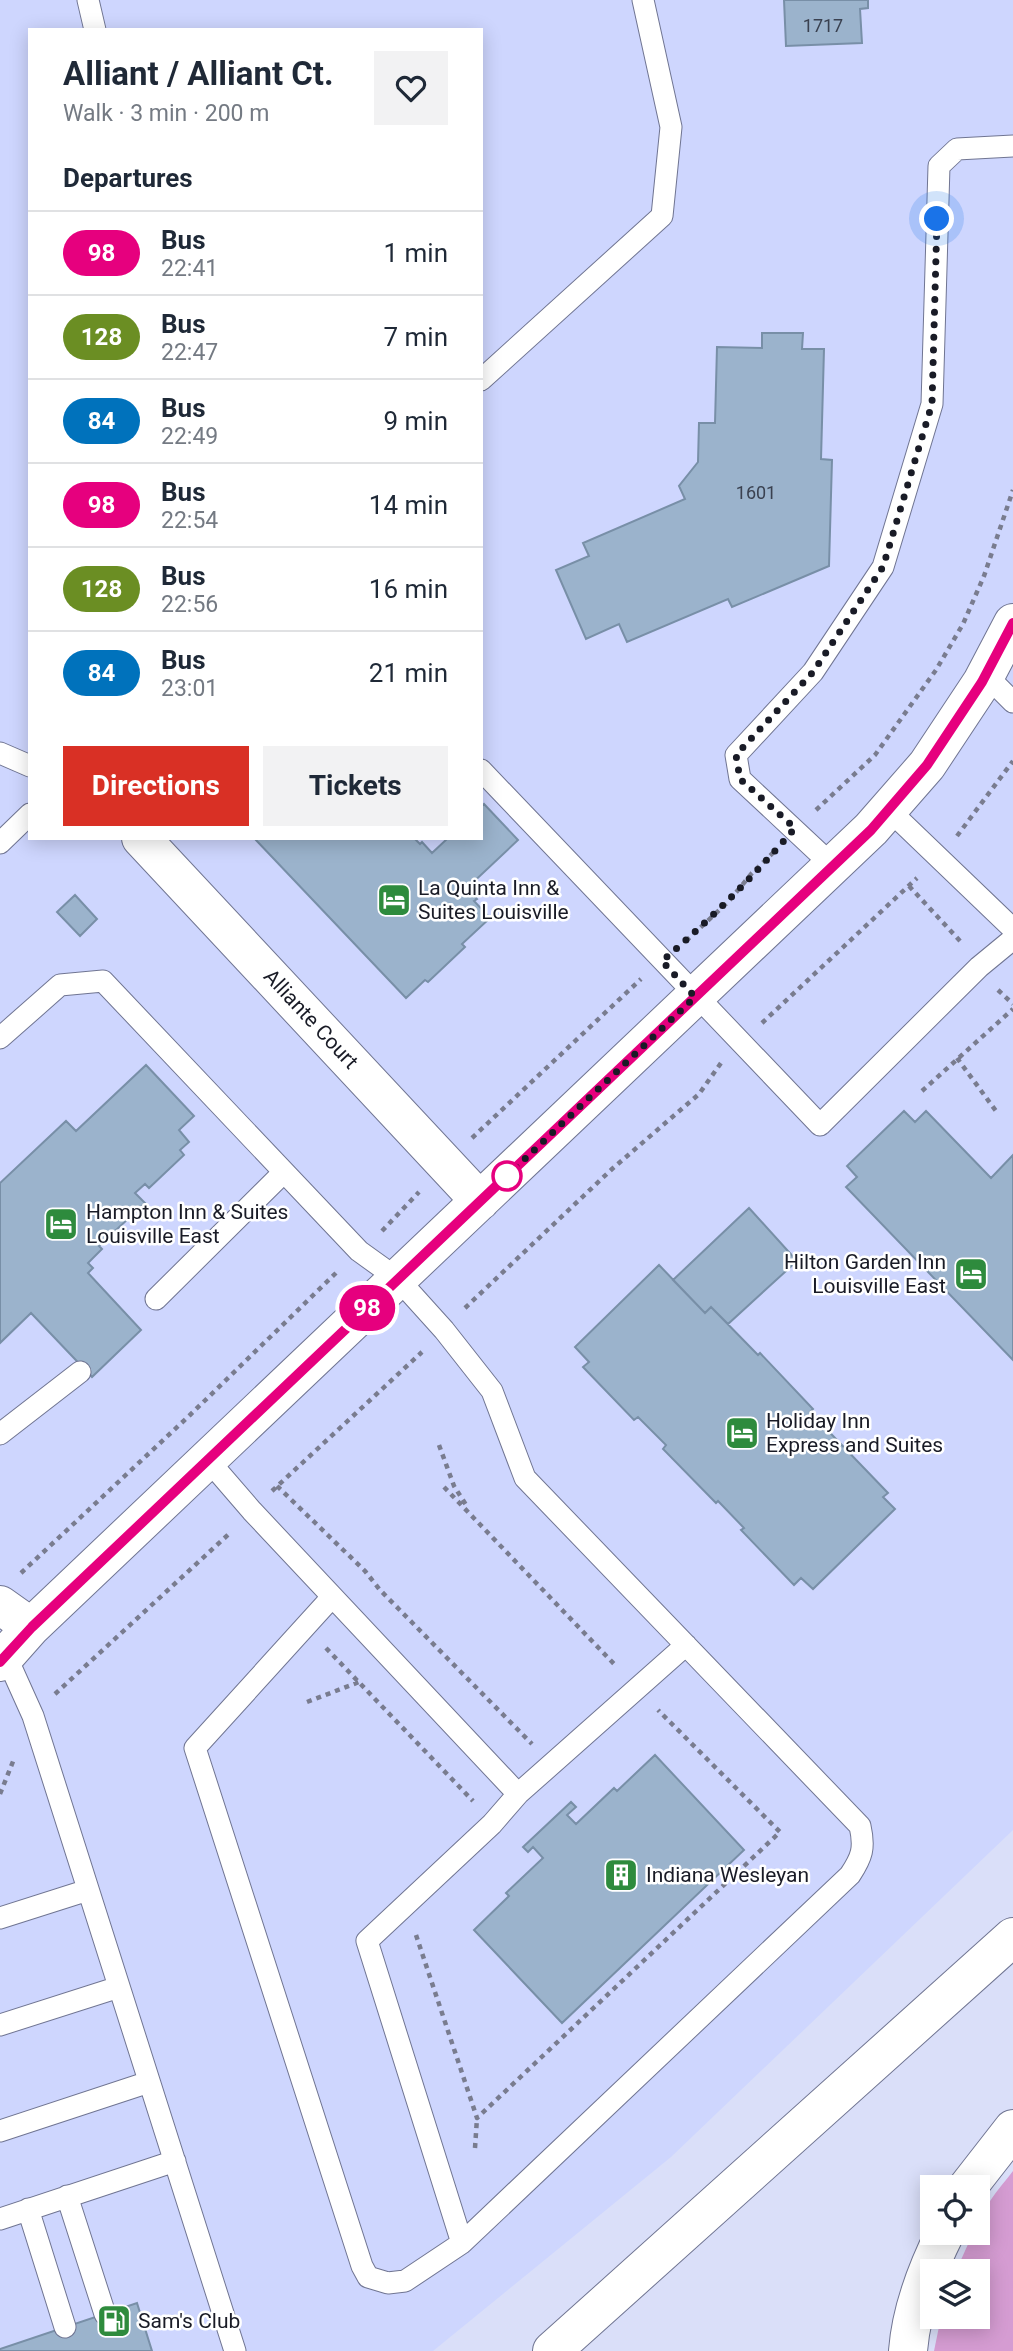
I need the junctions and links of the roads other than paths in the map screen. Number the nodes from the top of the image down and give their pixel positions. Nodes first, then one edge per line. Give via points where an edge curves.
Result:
1 (88, 0) edge
2 (643, 0) edge
3 (95, 28) edge
4 (1013, 146) edge
5 (483, 378) edge
6 (1013, 623) edge
7 (986, 675) junction
8 (1013, 702) edge
9 (0, 753) edge
10 (28, 765) edge
11 (483, 772) edge
12 (888, 809) junction
13 (28, 816) edge
14 (143, 840) edge
15 (0, 843) edge
16 (833, 866) junction
17 (1013, 929) edge
18 (1013, 939) edge
19 (695, 997) junction
20 (0, 1038) edge
21 (284, 1172) junction
22 (480, 1201) junction
23 (398, 1279) junction
24 (156, 1299) dead end
25 (80, 1373) dead end
26 (0, 1434) edge
27 (208, 1460) junction
28 (10, 1590) edge
29 (332, 1597) junction
30 (32, 1627) junction
31 (686, 1645) junction
32 (3, 1659) edge
33 (518, 1794) junction
34 (88, 1891) junction
35 (0, 1918) edge
36 (1013, 1937) edge
37 (119, 1987) junction
38 (0, 2025) edge
39 (149, 2082) junction
40 (1013, 2129) edge
41 (0, 2131) edge
42 (175, 2161) junction
43 (977, 2175) edge
44 (67, 2196) junction
45 (28, 2209) junction
46 (0, 2219) edge
47 (462, 2243) junction
48 (939, 2245) edge
49 (105, 2314) dead end
50 (65, 2327) dead end
51 (235, 2351) edge
52 (552, 2351) edge
53 (908, 2351) edge

1 - 3 lane
2 - 5 lane via 671,127 662,216
4 - 16 lane via 957,149 939,166 932,404 883,567 813,672 736,755 740,779
6 - 7 main road
7 - 8 lane
7 - 12 main road via 927,765
9 - 10 lane
11 - 19 lane
12 - 16 main road
12 - 17 lane
13 - 15 lane
14 - 22 main road, Alliante Court
16 - 19 main road
18 - 19 lane via 820,1125
19 - 22 main road
20 - 21 lane via 60,985 103,981
21 - 23 lane via 359,1251
21 - 24 lane
22 - 23 main road
23 - 27 main road
23 - 31 lane via 492,1391 525,1478
25 - 26 lane
27 - 29 lane
27 - 30 main road
28 - 30 main road
29 - 33 lane
29 - 47 lane via 195,1748 362,2266 368,2277 388,2283 405,2280
30 - 32 main road
31 - 33 lane
31 - 47 lane via 860,1826 864,1844 858,1863
32 - 34 lane via 33,1716
33 - 47 lane via 368,1941
34 - 35 lane
34 - 37 lane
36 - 52 main road
37 - 38 lane
37 - 39 lane
39 - 41 lane
39 - 42 lane
40 - 43 main road
42 - 44 lane
42 - 51 lane
44 - 45 lane
44 - 49 lane
45 - 46 lane
45 - 50 lane
48 - 53 main road via 909,2328

